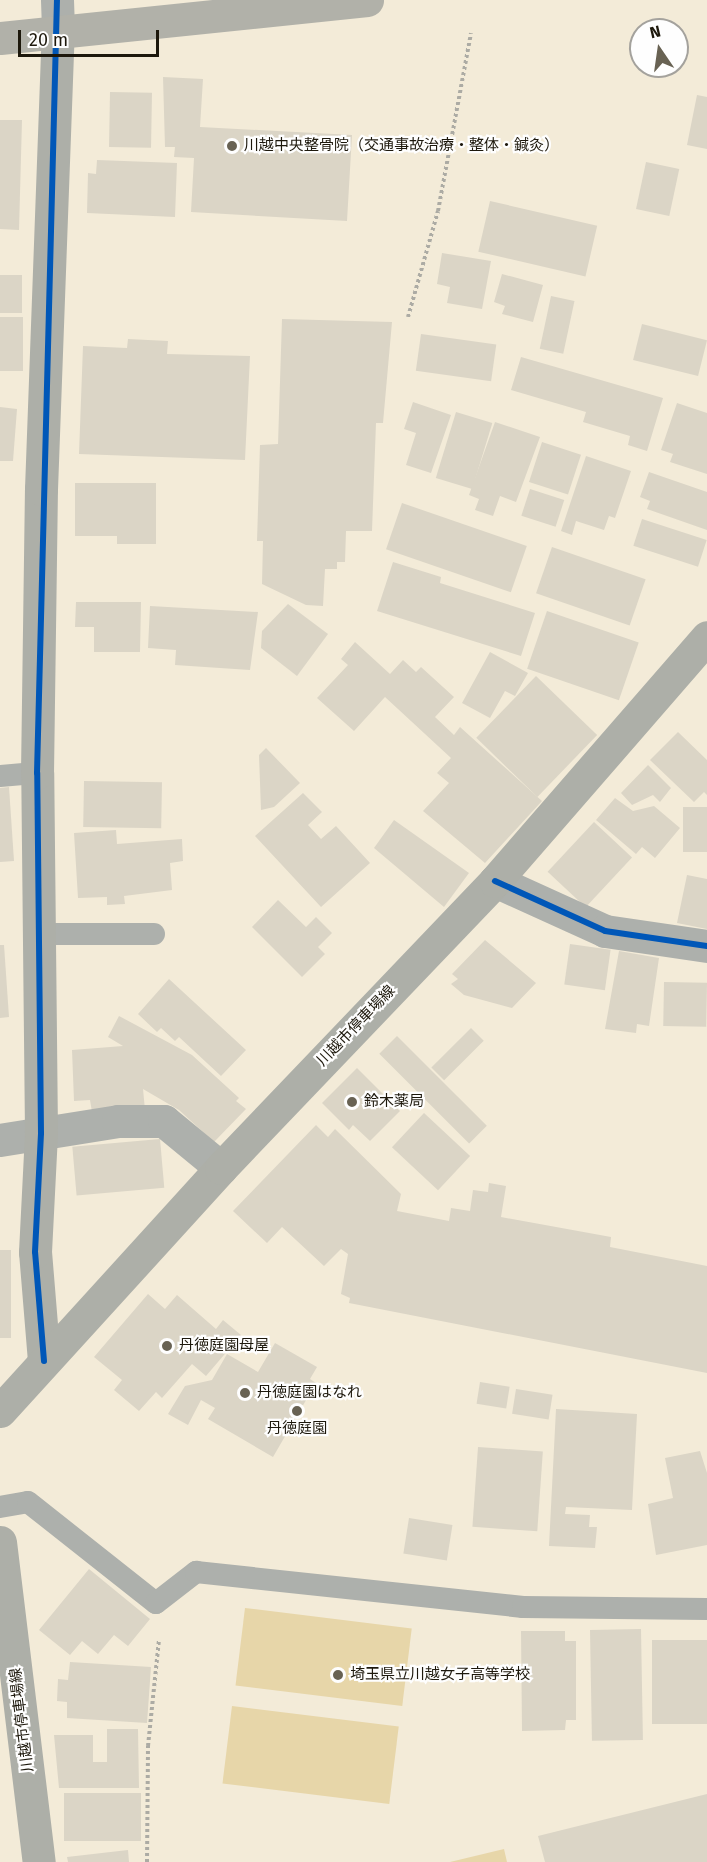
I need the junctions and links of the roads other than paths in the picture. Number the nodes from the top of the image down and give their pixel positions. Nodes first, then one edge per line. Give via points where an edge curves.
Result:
1 (367, 0) edge
2 (58, 15) edge
3 (0, 38) edge
4 (707, 637) edge
5 (37, 773) junction
6 (0, 776) edge
7 (495, 881) junction
8 (42, 934) junction
9 (154, 934) dead end
10 (707, 946) edge
11 (41, 1133) junction
12 (0, 1140) edge
13 (221, 1168) junction
14 (44, 1361) junction
15 (0, 1411) edge
16 (0, 1507) edge
17 (0, 1542) edge
18 (707, 1609) edge
19 (39, 1862) edge

1 - 2 main road
2 - 3 main road
2 - 5 main road via 41,489
4 - 7 main road, 川越市停車場線
5 - 6 lane
5 - 8 main road
7 - 10 street via 605,931
7 - 13 main road, 川越市停車場線
8 - 9 lane
8 - 11 main road
11 - 12 street
11 - 13 street via 118,1121 164,1121
11 - 14 main road via 35,1252
13 - 14 main road, 川越市停車場線
14 - 15 main road, 川越市停車場線
16 - 18 lane via 28,1502 156,1603 195,1572 523,1607
17 - 19 main road, 川越市停車場線

